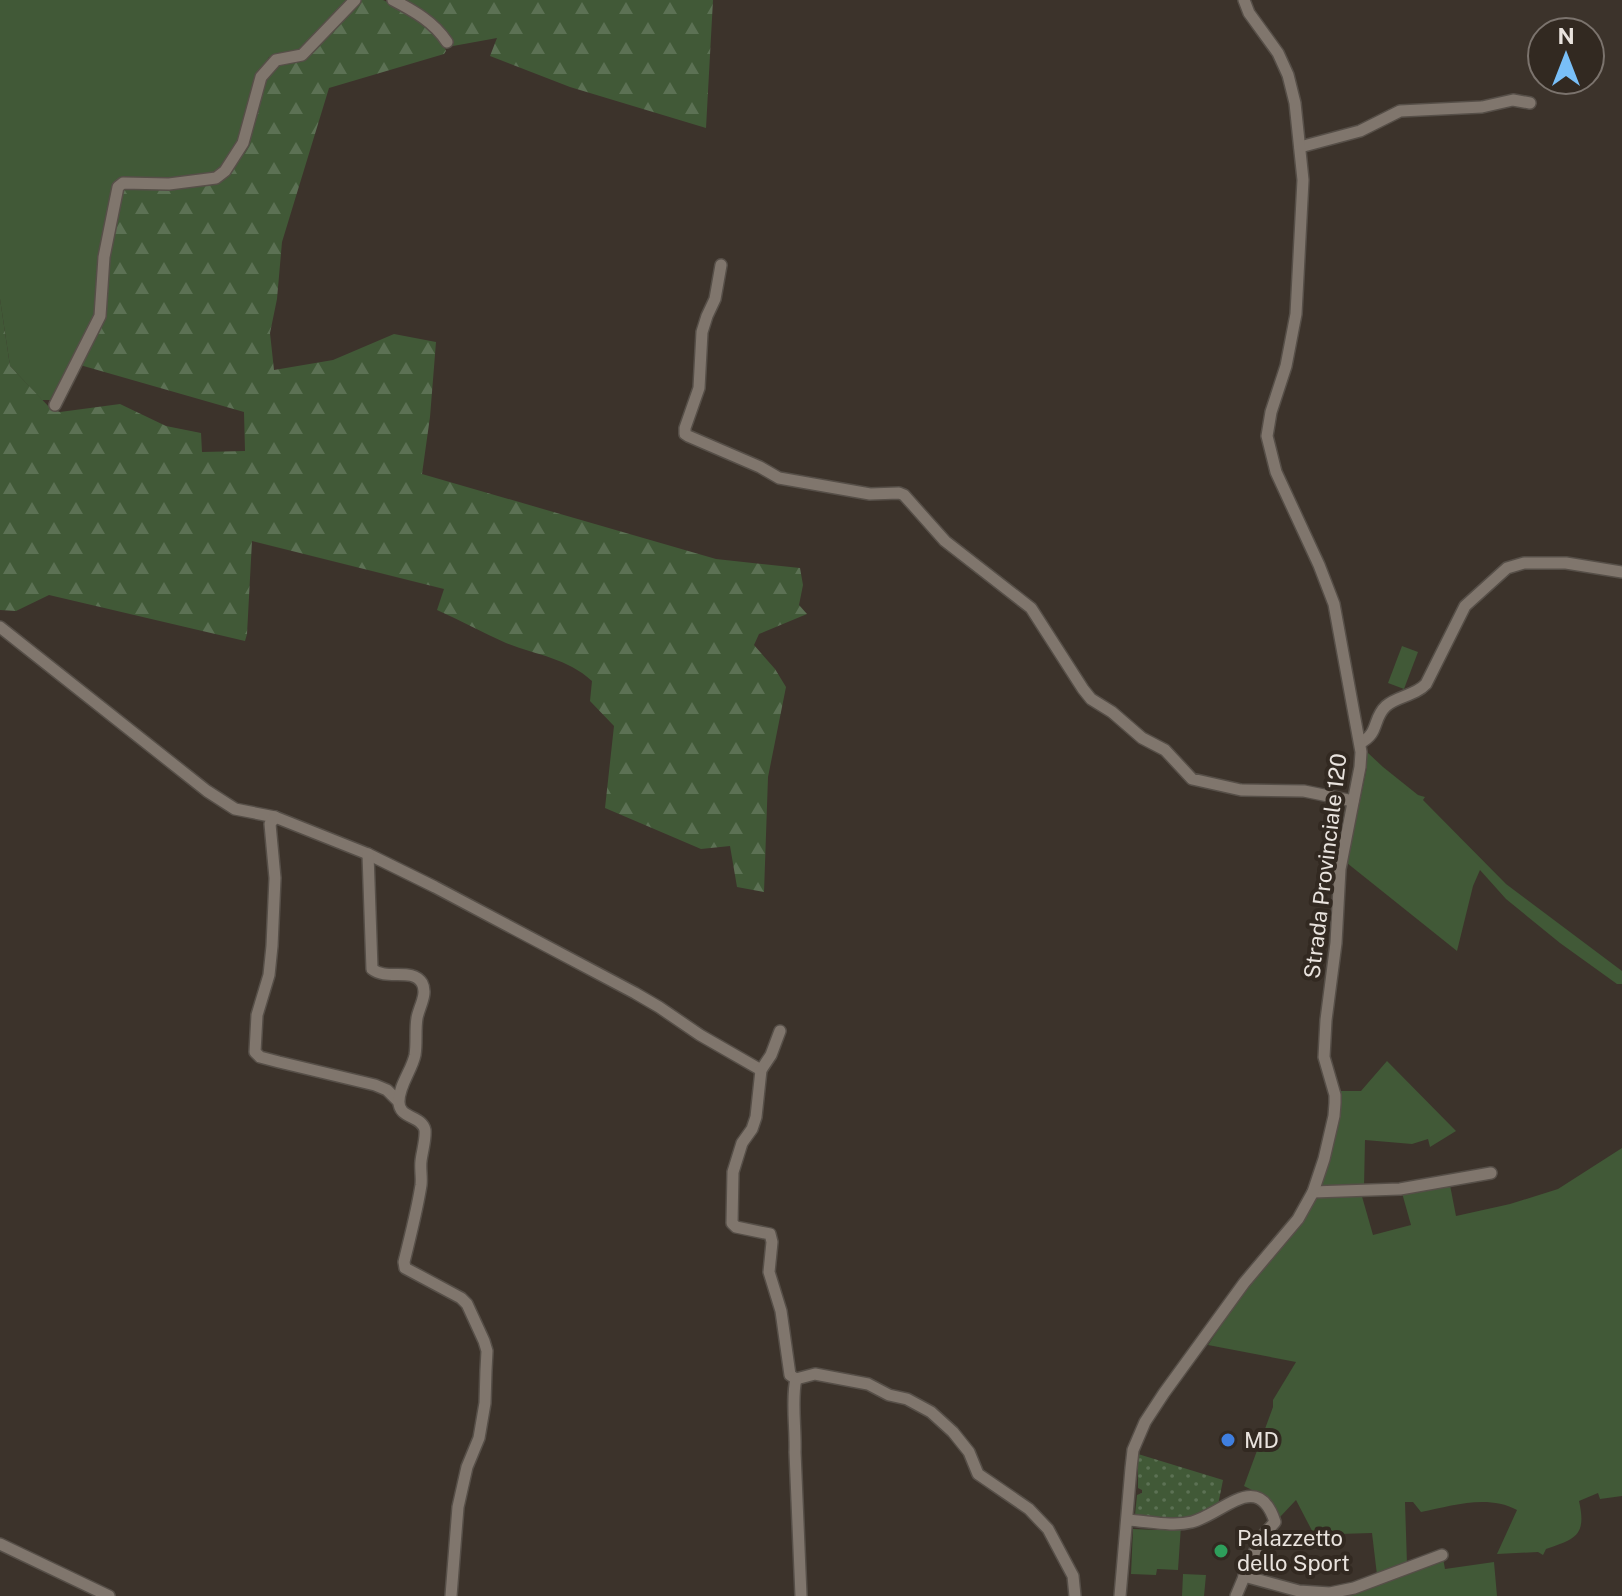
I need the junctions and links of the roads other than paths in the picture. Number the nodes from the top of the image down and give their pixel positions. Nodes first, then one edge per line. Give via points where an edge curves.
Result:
1 (355, 0) edge
2 (393, 0) edge
3 (1244, 0) edge
4 (447, 42) dead end
5 (1530, 103) dead end
6 (1300, 147) junction
7 (721, 265) dead end
8 (55, 405) dead end
9 (1622, 572) edge
10 (0, 627) edge
11 (1360, 743) junction
12 (1353, 801) junction
13 (275, 817) junction
14 (368, 854) junction
15 (780, 1031) dead end
16 (761, 1070) junction
17 (398, 1101) junction
18 (1491, 1173) dead end
19 (1313, 1192) junction
20 (796, 1379) junction
21 (1127, 1520) junction
22 (0, 1544) edge
23 (1442, 1555) dead end
24 (1244, 1576) junction
25 (104, 1595) edge
26 (451, 1596) edge
27 (801, 1596) edge
28 (1075, 1596) edge
29 (1120, 1596) edge
30 (1236, 1596) edge

1 - 8 street via 302,55 269,66 257,88 243,143 225,171 200,181 118,187 104,257 100,316
2 - 4 street via 428,21
3 - 6 street, Strada Provinciale 120 via 1288,75
5 - 6 street via 1400,111 1360,131
6 - 11 street, Strada Provinciale 120 via 1298,296 1267,436 1276,472 1334,604
7 - 12 street via 702,332 700,382 685,434 774,477 904,495 954,549 1031,608 1091,699 1165,750 1192,779 1241,790 1304,791
9 - 11 street via 1566,563 1507,568 1465,606 1426,684 1387,705 1372,734
10 - 13 street via 207,791 235,809
11 - 12 street, Strada Provinciale 120
12 - 19 street, Strada Provinciale 120 via 1340,869 1324,1033 1334,1116
13 - 14 street
13 - 17 street via 270,824 275,878 272,946 255,1052 375,1085
14 - 16 street via 635,993
14 - 17 street via 372,969 383,975 413,976 424,987 415,1054
15 - 16 street
16 - 20 street via 756,1117 733,1172 732,1223 770,1234 769,1272 790,1375
17 - 26 street via 405,1115 425,1131 422,1180 405,1268 467,1304 487,1351 479,1438 458,1507
18 - 19 street via 1400,1189
19 - 21 street, Strada Provinciale 120 via 1145,1422 1133,1450
20 - 27 street
20 - 28 street via 815,1374 868,1384 931,1412 969,1452 978,1474 1048,1529 1073,1576
21 - 24 street via 1193,1522 1241,1498 1258,1498 1269,1506 1275,1522 1260,1539
21 - 29 street, Strada Provinciale 120
22 - 25 street
23 - 24 street via 1330,1593 1299,1591
24 - 30 street

